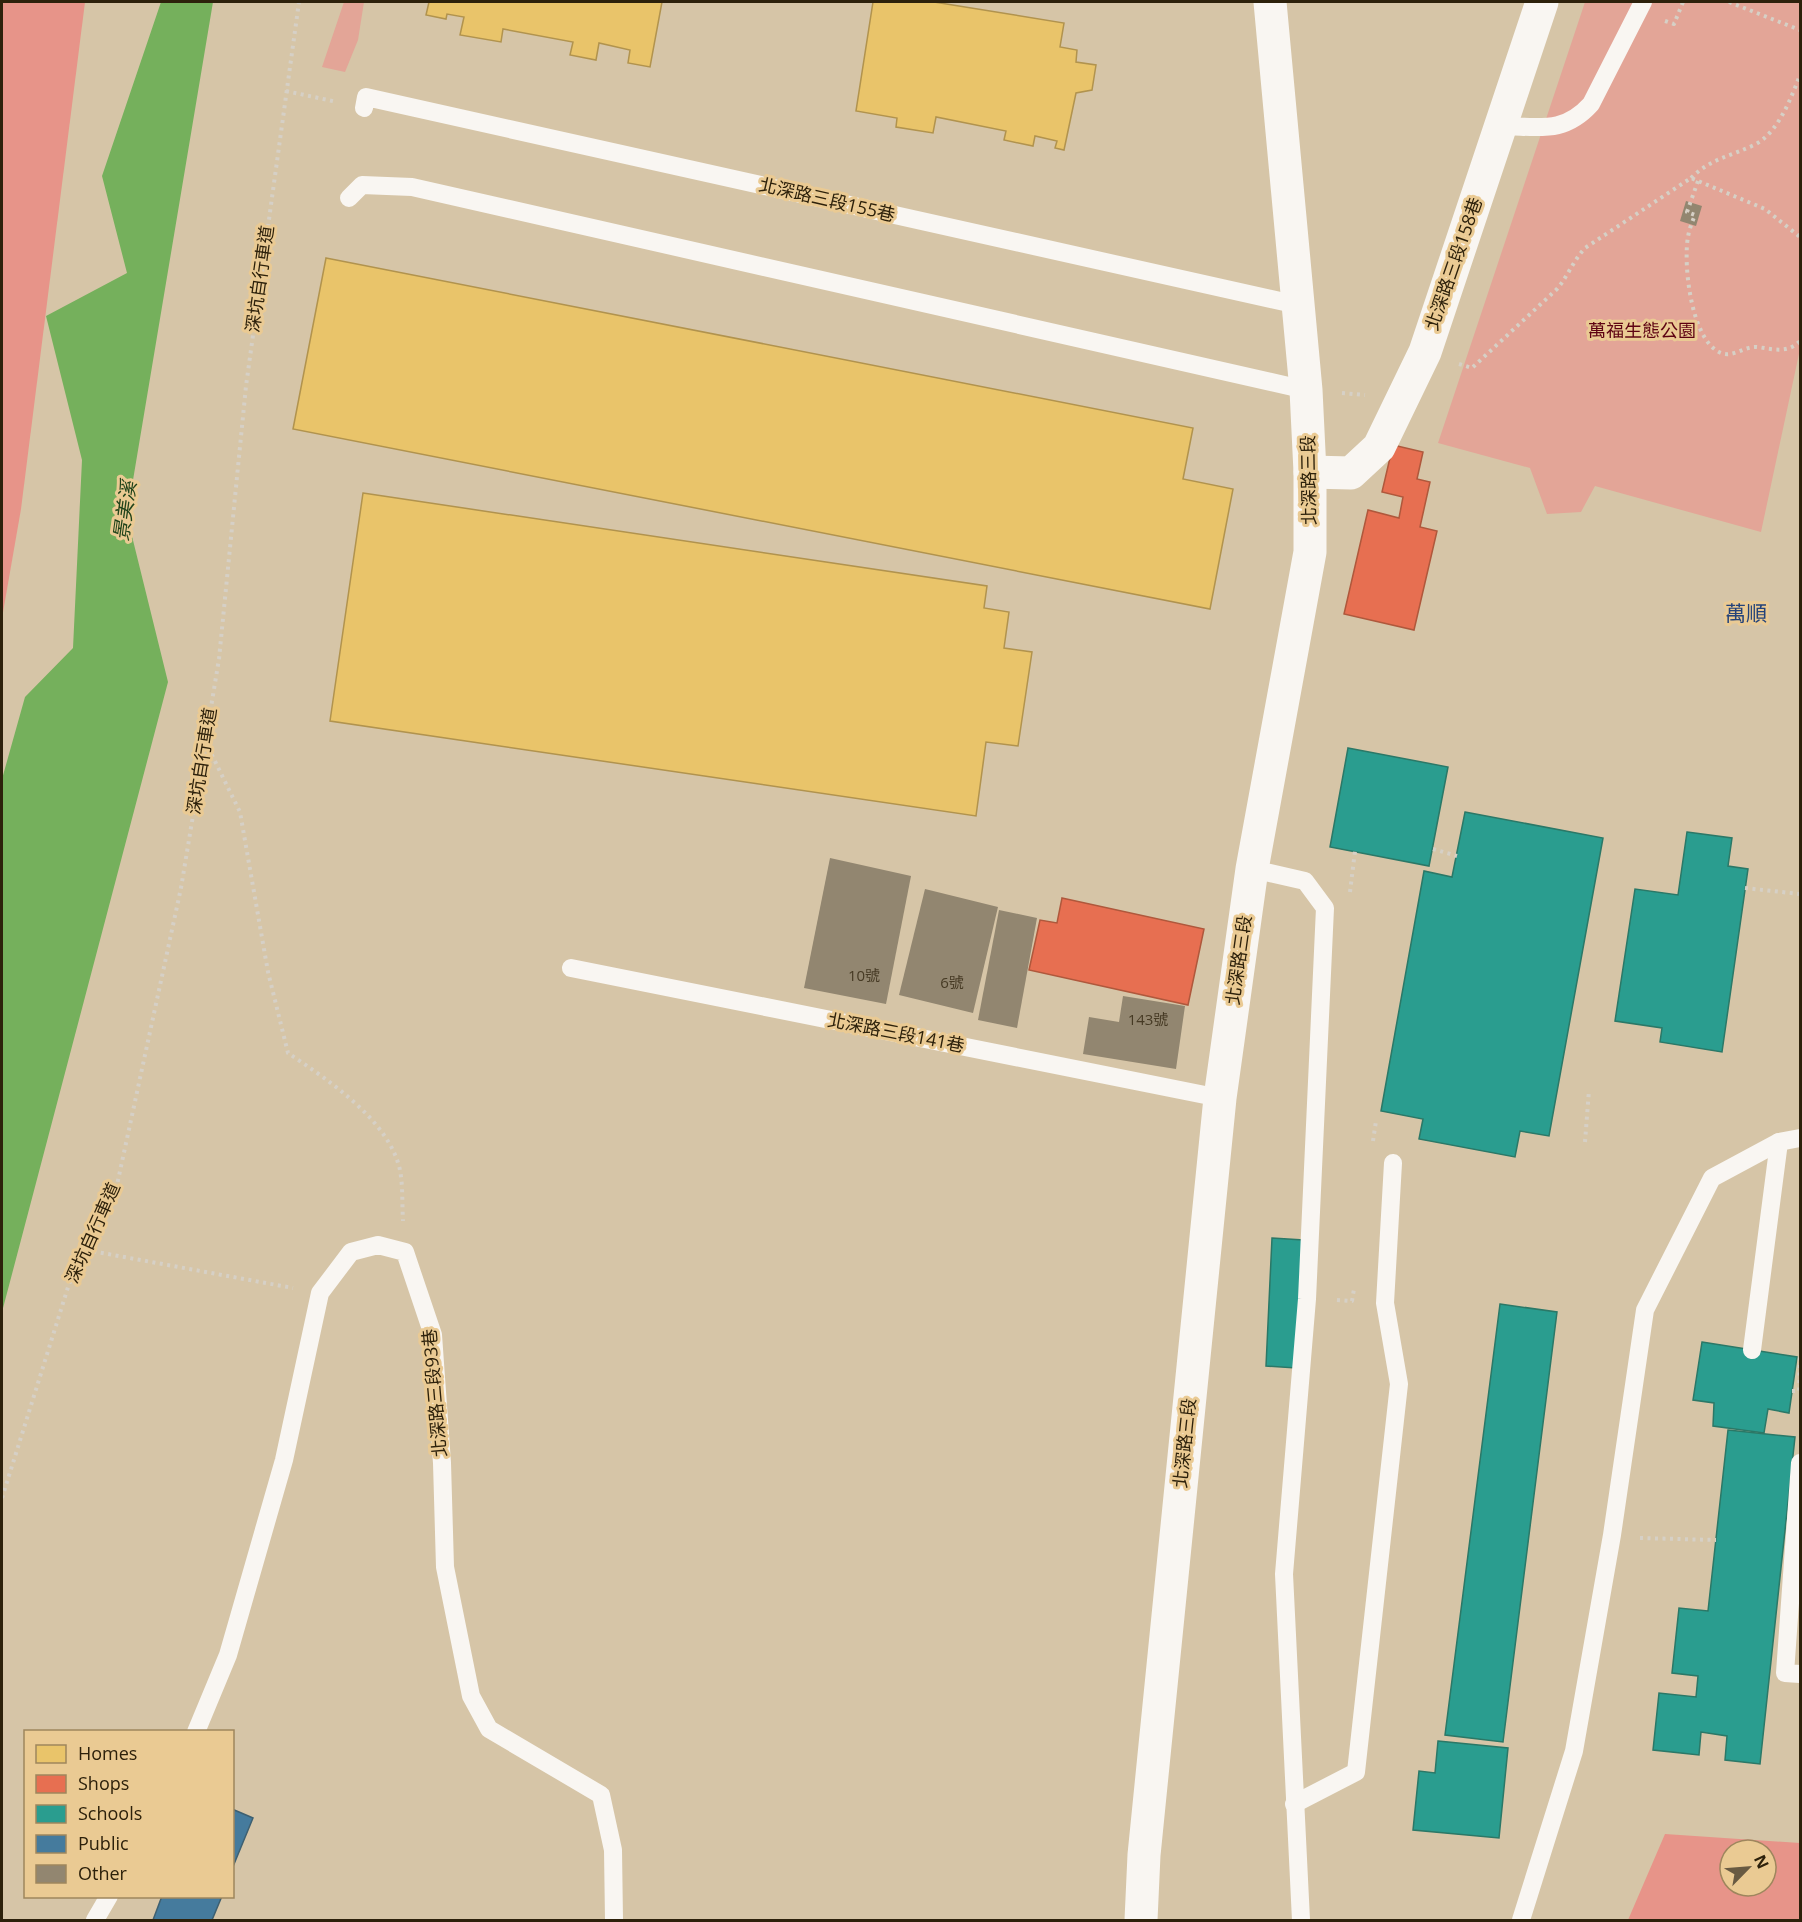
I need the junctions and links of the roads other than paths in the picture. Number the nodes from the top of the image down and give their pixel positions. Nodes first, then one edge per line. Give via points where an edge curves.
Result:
1 (1270, 2) edge
2 (1542, 2) edge
3 (1643, 2) edge
4 (364, 108) road end
5 (1500, 126) junction
6 (349, 198) dead end
7 (1298, 305) junction
8 (1306, 390) junction
9 (1310, 472) junction
10 (1252, 869) junction
11 (572, 968) dead end
12 (1220, 1098) junction
13 (1800, 1138) edge
14 (1779, 1142) junction
15 (1393, 1163) dead end
16 (1752, 1350) dead end
17 (1800, 1463) edge
18 (1800, 1674) edge
19 (196, 1730) edge
20 (1294, 1804) junction
21 (108, 1898) edge
22 (95, 1920) edge
23 (614, 1920) edge
24 (1141, 1920) edge
25 (1301, 1920) edge
26 (1521, 1920) edge

1 - 7 main road, 北深路三段
2 - 5 main road, 北深路三段158巷
3 - 5 lane via 1591,104 1582,114 1557,127
4 - 7 lane, 北深路三段155巷 via 366,97
5 - 9 main road, 北深路三段158巷 via 1425,352 1379,447 1351,472
6 - 8 lane via 362,185 412,187
7 - 8 main road, 北深路三段
8 - 9 main road, 北深路三段
9 - 10 main road, 北深路三段 via 1310,552
10 - 12 main road, 北深路三段
10 - 20 lane via 1305,881 1325,908 1307,1299 1284,1574
11 - 12 lane, 北深路三段141巷
12 - 24 main road, 北深路三段 via 1144,1856
13 - 14 lane
14 - 16 lane
14 - 26 lane via 1712,1178 1645,1310 1612,1535 1574,1751
15 - 20 lane via 1385,1304 1399,1384 1356,1772
17 - 18 lane via 1785,1673
19 - 23 lane, 北深路三段93巷 via 228,1655 280,1472 320,1293 351,1252 378,1245 405,1252 434,1335 445,1567 471,1696 489,1729 601,1795 613,1850
20 - 25 lane
21 - 22 lane

